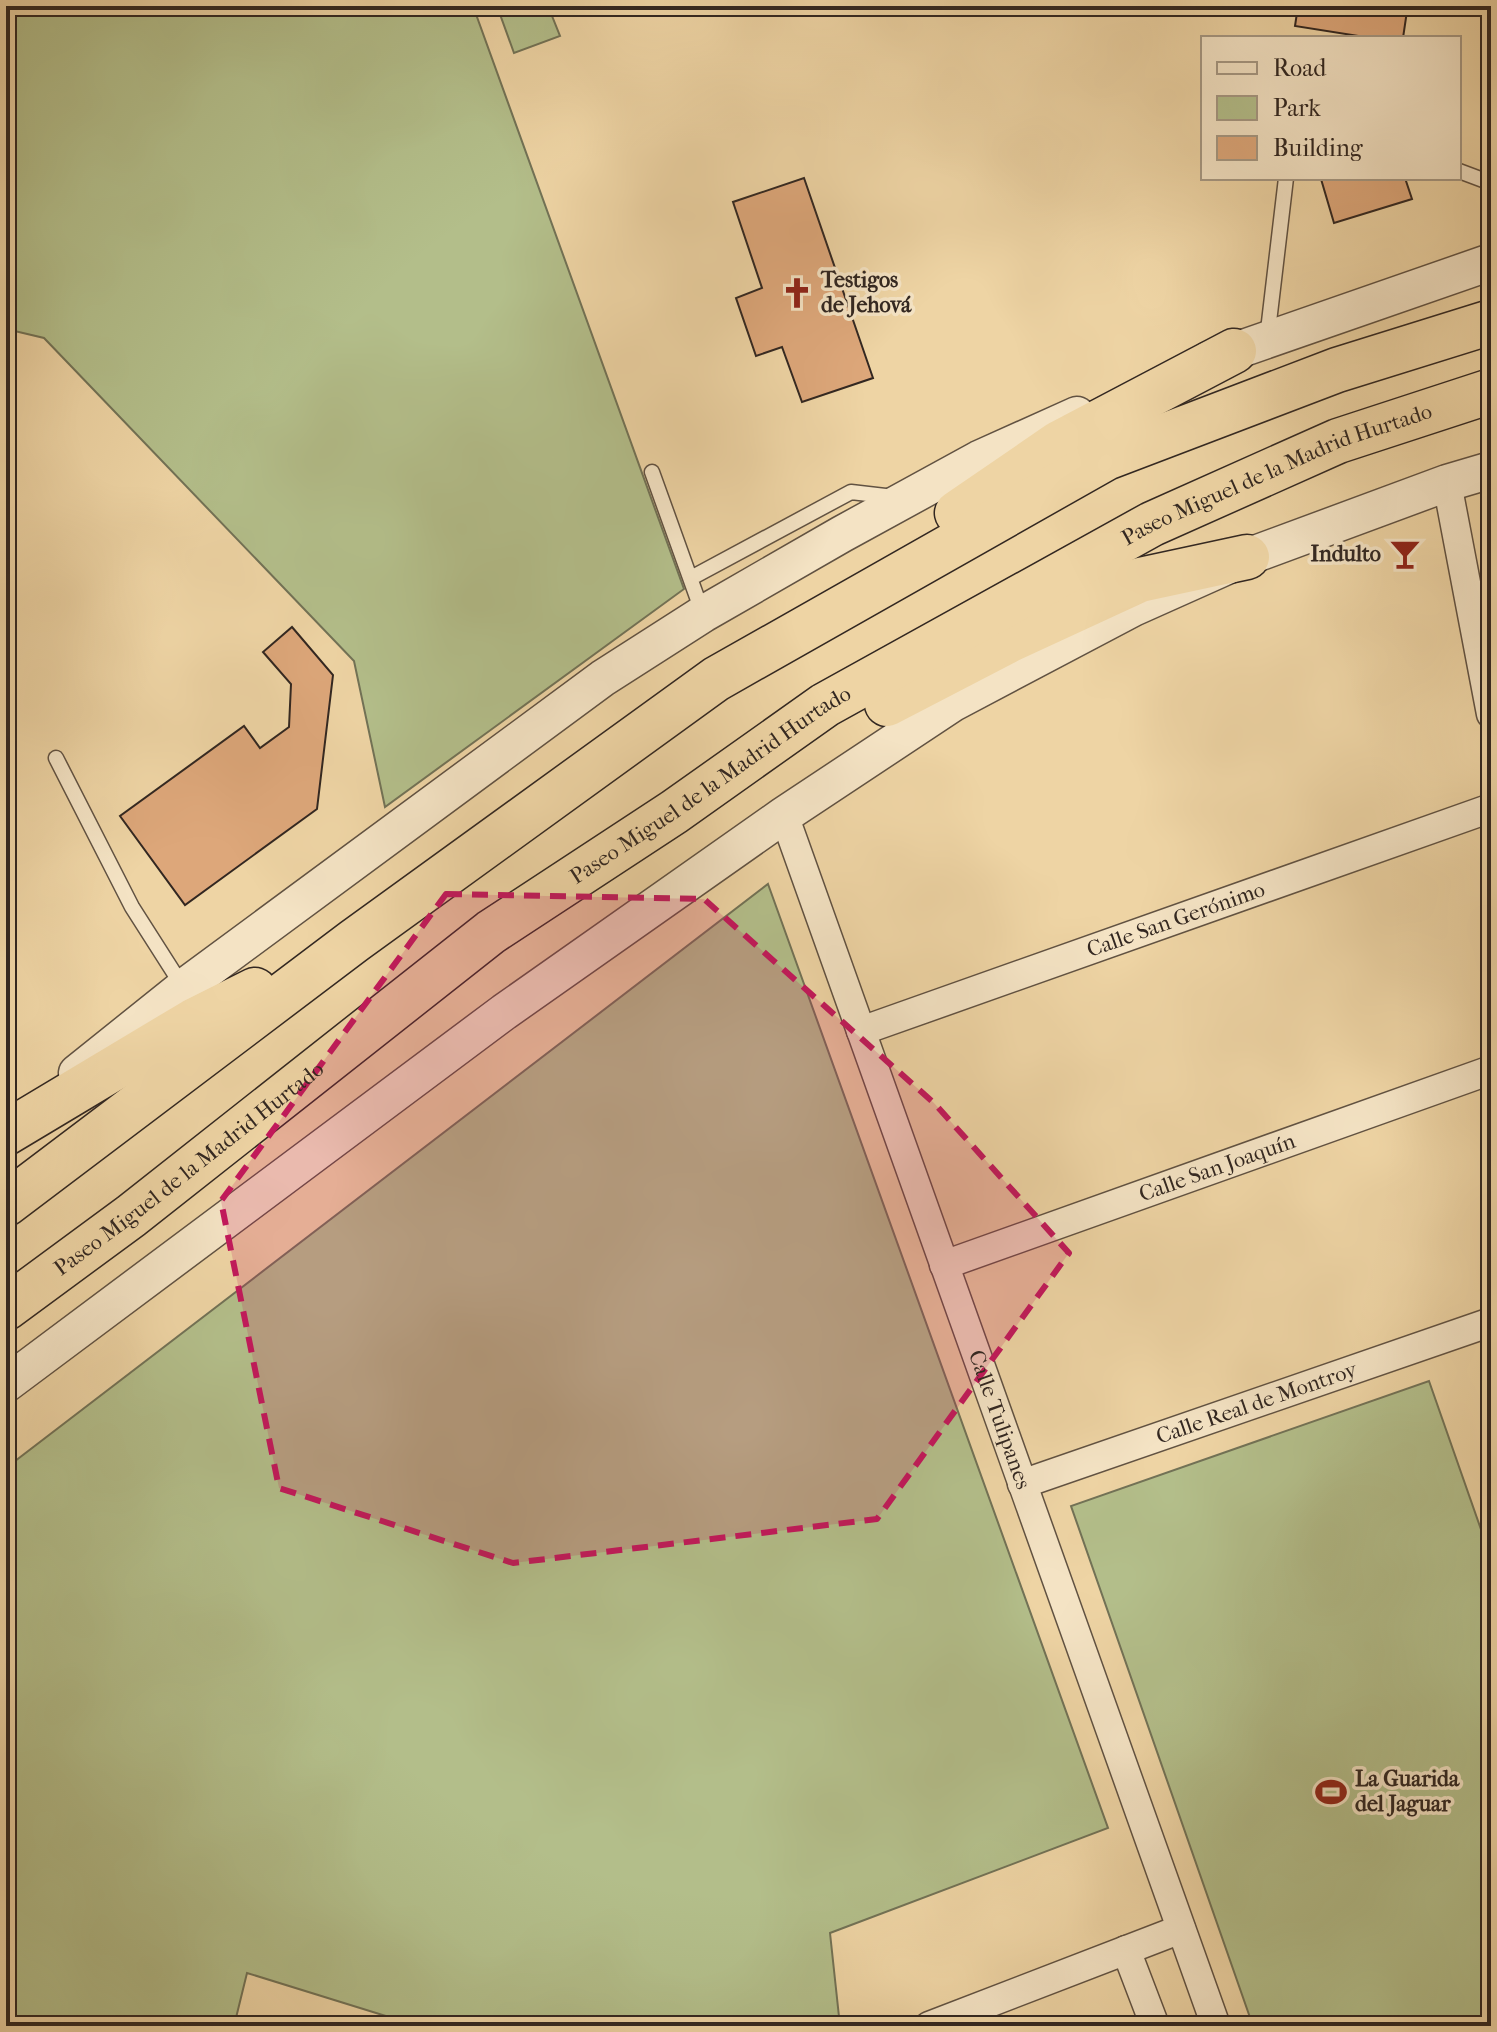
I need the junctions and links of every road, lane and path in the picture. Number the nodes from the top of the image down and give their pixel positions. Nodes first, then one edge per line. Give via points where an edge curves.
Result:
1 (1461, 172) edge
2 (1286, 180) edge
3 (1491, 183) edge
4 (1491, 262) edge
5 (1491, 322) edge
6 (1250, 345) junction
7 (1491, 391) edge
8 (1491, 470) edge
9 (652, 472) dead end
10 (1447, 483) junction
11 (906, 499) junction
12 (1247, 557) junction
13 (691, 578) junction
14 (857, 600) junction
15 (703, 614) junction
16 (1491, 714) edge
17 (56, 758) dead end
18 (1491, 808) edge
19 (674, 812) junction
20 (784, 815) junction
21 (354, 941) junction
22 (183, 988) junction
23 (861, 1031) junction
24 (1491, 1070) edge
25 (6, 1132) edge
26 (6, 1204) edge
27 (131, 1216) junction
28 (944, 1265) junction
29 (6, 1308) edge
30 (1491, 1322) edge
31 (6, 1338) edge
32 (6, 1384) edge
33 (1022, 1484) junction
34 (1181, 1929) junction
35 (1126, 1950) junction
36 (929, 2026) edge
37 (1155, 2026) edge
38 (1216, 2026) edge

1 - 3 lane
2 - 6 lane
4 - 6 street
5 - 14 highway via 1337,370 1106,458
6 - 11 street via 1127,392 979,459
6 - 14 highway via 1059,443 949,519
7 - 19 highway, Paseo Miguel de la Madrid Hurtado via 1338,441 1152,524 825,705
8 - 10 street
9 - 13 lane
10 - 12 street
10 - 16 street
11 - 13 lane via 851,492
11 - 15 street
12 - 19 highway via 1140,580 1010,640
12 - 20 street via 1133,608 953,703
13 - 15 lane
14 - 21 highway via 716,679
15 - 22 street via 603,678
17 - 22 lane via 132,907
18 - 23 street, Calle San Gerónimo
19 - 27 highway, Paseo Miguel de la Madrid Hurtado via 491,932
20 - 23 street, Calle Tulipanes
20 - 32 street via 504,1012
21 - 25 highway via 193,1021
21 - 26 highway
22 - 25 street
23 - 28 street, Calle Tulipanes
24 - 28 street, Calle San Joaquín
27 - 29 highway, Paseo Miguel de la Madrid Hurtado
27 - 31 highway
28 - 33 street, Calle Tulipanes
30 - 33 street, Calle Real de Montroy
33 - 34 street, Calle Tulipanes
34 - 35 street
34 - 38 street, Calle Tulipanes
35 - 36 street
35 - 37 street

